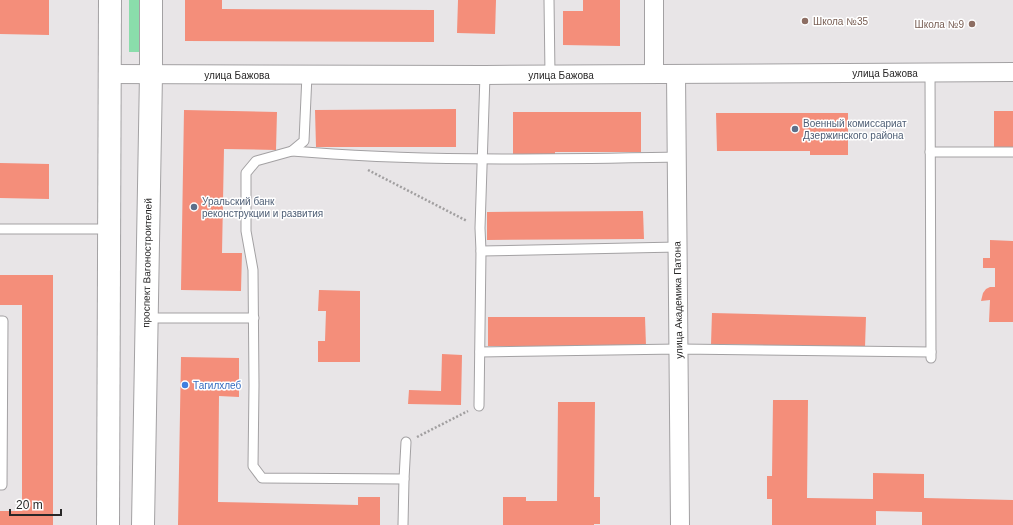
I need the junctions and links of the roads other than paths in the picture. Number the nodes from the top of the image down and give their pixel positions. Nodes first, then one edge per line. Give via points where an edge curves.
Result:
1 (110, 0) edge
2 (151, 0) edge
3 (549, 0) edge
4 (654, 0) edge
5 (1013, 72) edge
6 (930, 73) junction
7 (110, 74) junction
8 (150, 74) junction
9 (550, 74) junction
10 (654, 74) junction
11 (676, 74) junction
12 (308, 75) junction
13 (485, 75) junction
14 (292, 151) junction
15 (930, 152) junction
16 (1013, 152) edge
17 (677, 157) junction
18 (482, 160) junction
19 (109, 229) junction
20 (0, 230) edge
21 (678, 247) junction
22 (481, 252) junction
23 (146, 318) junction
24 (254, 318) junction
25 (0, 321) edge
26 (679, 349) junction
27 (480, 352) junction
28 (479, 406) road end
29 (406, 442) road end
30 (404, 479) junction
31 (0, 485) edge
32 (108, 525) edge
33 (143, 525) edge
34 (403, 525) edge
35 (680, 525) edge

1 - 7 main road
2 - 8 main road, проспект Вагоностроителей
3 - 9 lane
4 - 10 street
5 - 6 street, улица Бажова
6 - 11 street, улица Бажова
6 - 15 lane
7 - 8 street, улица Бажова
7 - 19 main road
8 - 12 street, улица Бажова
8 - 23 main road, проспект Вагоностроителей
9 - 10 street, улица Бажова
9 - 13 street, улица Бажова
10 - 11 street, улица Бажова
11 - 17 street, улица Академика Патона
12 - 13 street, улица Бажова
12 - 14 lane via 304,141
13 - 18 lane
14 - 18 lane via 342,156
14 - 24 lane via 256,161 246,173 246,231 253,270
15 - 16 lane
15 - 26 lane via 931,355
17 - 18 lane
17 - 21 street, улица Академика Патона
18 - 22 lane
19 - 20 lane
19 - 32 main road
21 - 22 lane
21 - 26 street, улица Академика Патона
22 - 27 lane
23 - 24 lane
23 - 33 main road, проспект Вагоностроителей
24 - 30 lane via 253,466 262,478
25 - 31 lane via 3,321
26 - 27 lane
26 - 35 street, улица Академика Патона
27 - 28 lane
29 - 30 lane
30 - 34 lane

